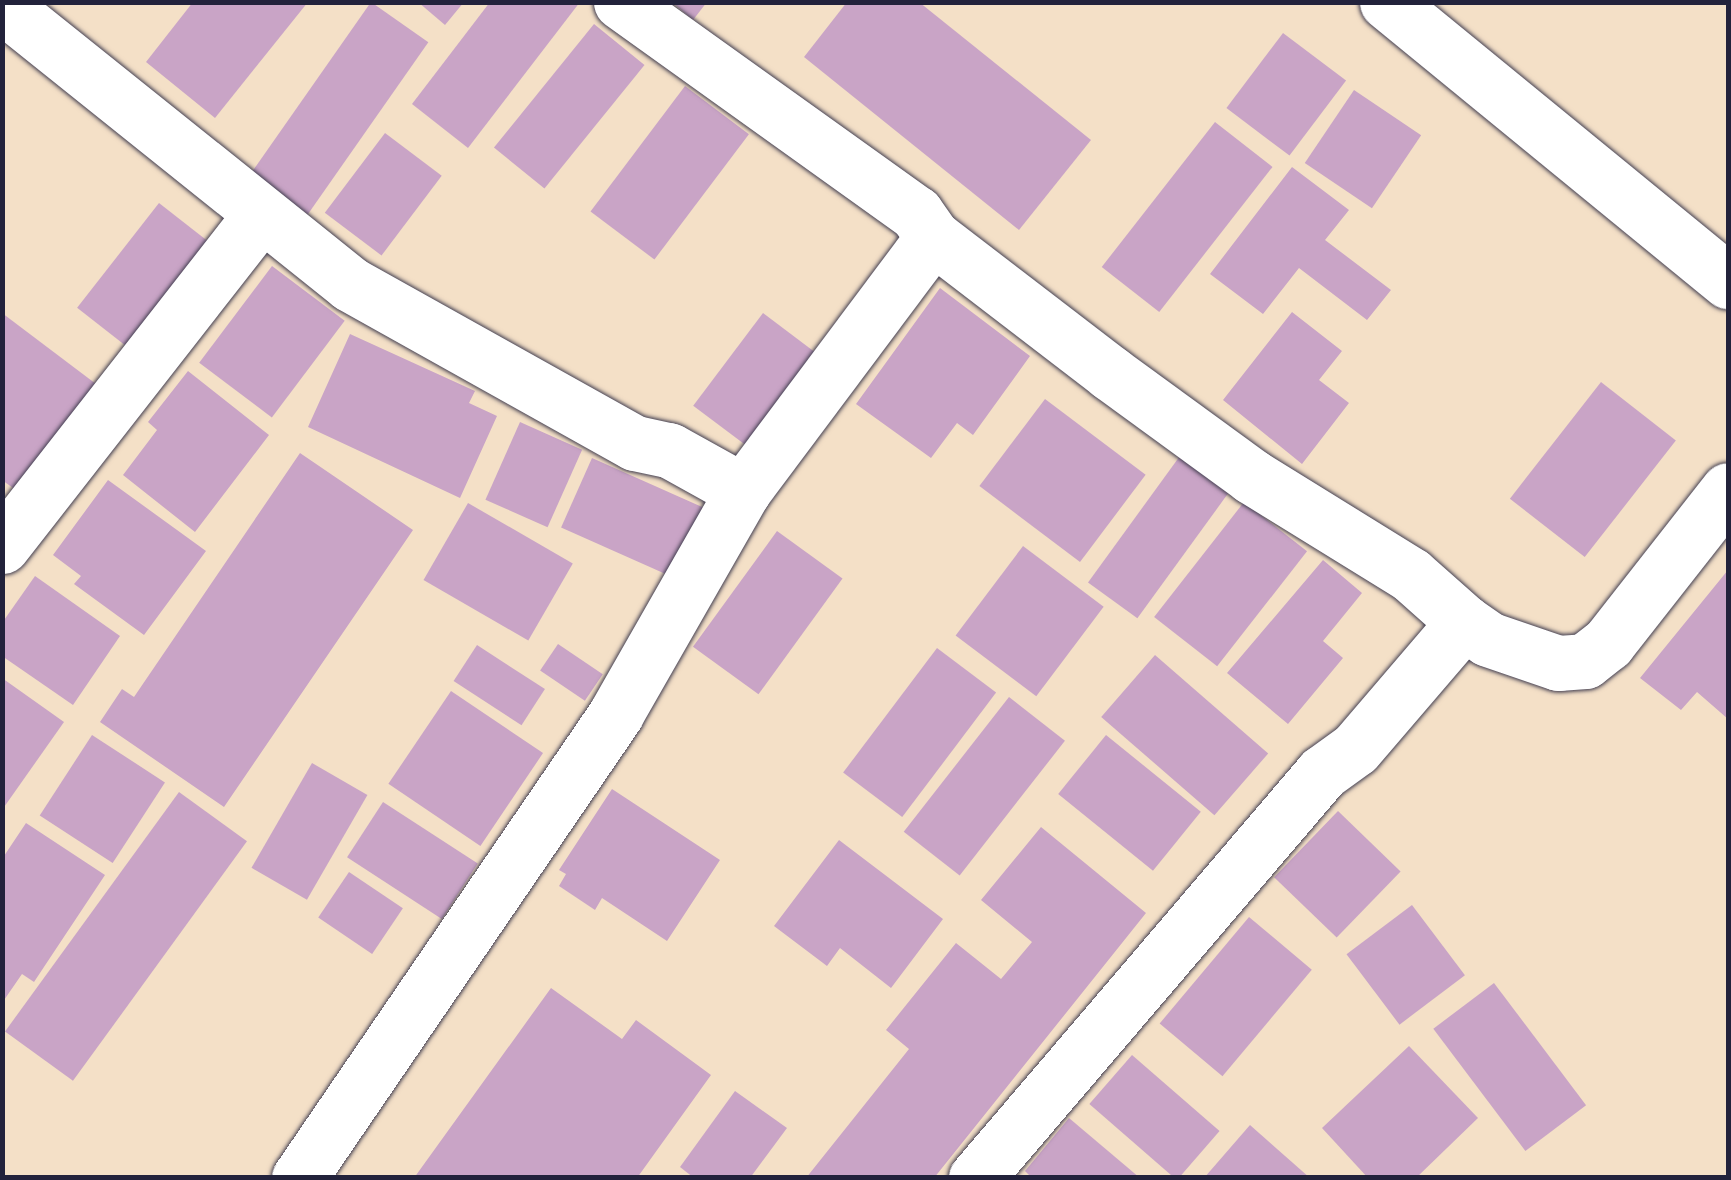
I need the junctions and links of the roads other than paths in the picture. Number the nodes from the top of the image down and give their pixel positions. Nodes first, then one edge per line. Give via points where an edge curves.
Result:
1 (621, 2) edge
2 (1387, 2) edge
3 (2, 5) edge
4 (260, 216) junction
5 (934, 236) junction
6 (1728, 281) edge
7 (1728, 490) edge
8 (743, 491) junction
9 (2, 546) edge
10 (1464, 622) junction
11 (299, 1178) edge
12 (976, 1178) edge

1 - 5 street via 916,213
2 - 6 street
3 - 4 street
4 - 8 street via 350,284 634,443 669,450
4 - 9 street
5 - 8 street
5 - 10 street via 1251,476 1411,574
7 - 10 street via 1608,644 1584,661 1558,663 1488,639
8 - 11 street via 616,714
10 - 12 street via 1355,749 1322,772

